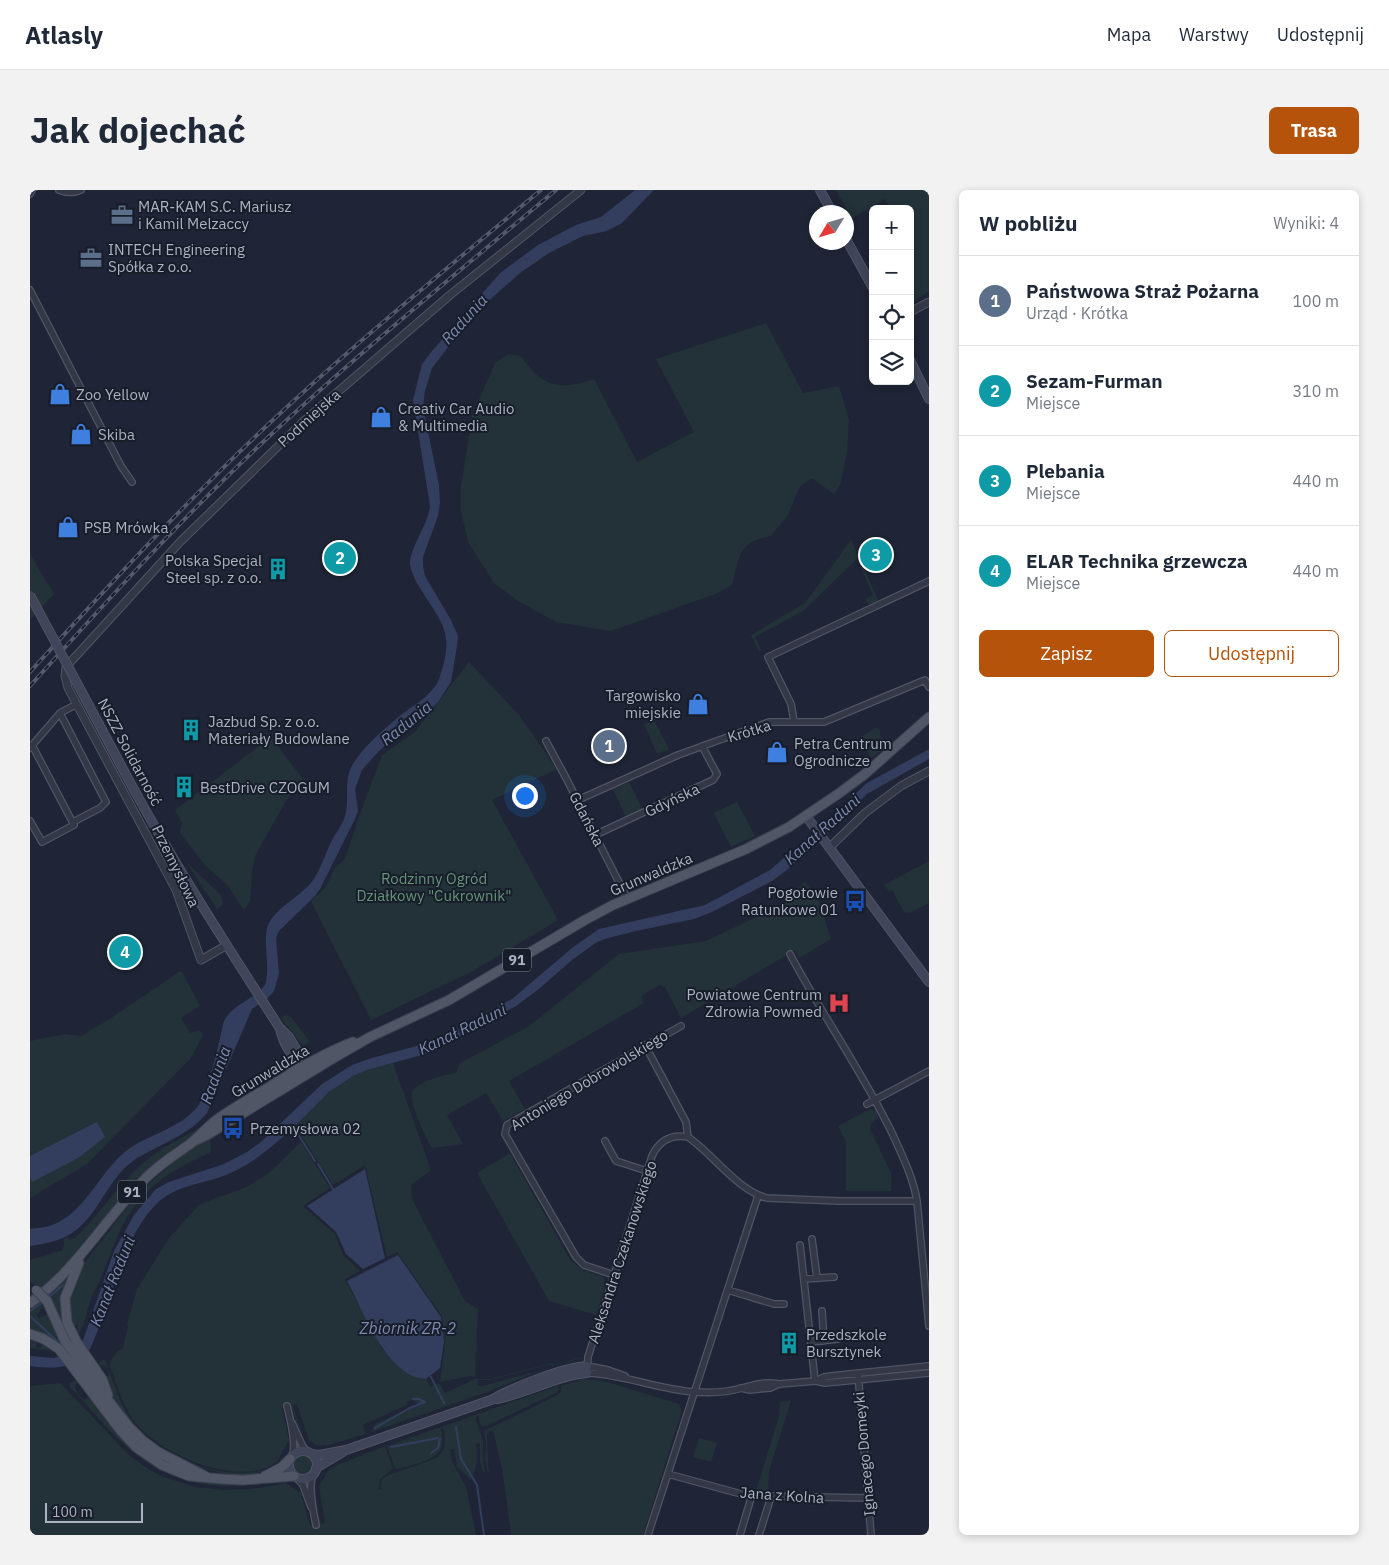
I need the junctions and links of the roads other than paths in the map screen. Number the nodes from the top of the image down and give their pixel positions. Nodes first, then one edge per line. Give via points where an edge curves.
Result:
1 (32, 190) edge
2 (59, 190) edge
3 (81, 190) edge
4 (581, 190) edge
5 (820, 190) edge
6 (30, 194) edge
7 (828, 205) edge
8 (852, 250) edge
9 (869, 281) edge
10 (30, 290) edge
11 (929, 302) edge
12 (914, 310) edge
13 (914, 368) edge
14 (929, 399) edge
15 (132, 482) dead end
16 (929, 581) edge
17 (30, 595) edge
18 (65, 674) joint
19 (927, 679) edge
20 (929, 688) edge
21 (77, 704) junction
22 (60, 713) junction
23 (929, 717) edge
24 (794, 721) junction
25 (546, 741) dead end
26 (702, 746) junction
27 (31, 747) edge
28 (929, 771) edge
29 (578, 800) junction
30 (806, 816) junction
31 (30, 821) edge
32 (73, 822) junction
33 (595, 835) junction
34 (829, 848) junction
35 (627, 898) junction
36 (227, 945) junction
37 (790, 954) dead end
38 (929, 982) edge
39 (681, 1026) dead end
40 (280, 1027) junction
41 (645, 1045) junction
42 (295, 1059) junction
43 (306, 1070) junction
44 (929, 1071) edge
45 (290, 1074) junction
46 (876, 1100) junction
47 (867, 1104) dead end
48 (688, 1137) junction
49 (605, 1141) dead end
50 (192, 1142) junction
51 (647, 1171) junction
52 (758, 1196) junction
53 (917, 1201) junction
54 (812, 1239) dead end
55 (800, 1245) dead end
56 (83, 1253) junction
57 (614, 1275) junction
58 (834, 1277) dead end
59 (816, 1278) junction
60 (804, 1279) junction
61 (33, 1288) edge
62 (728, 1290) junction
63 (30, 1304) edge
64 (784, 1304) dead end
65 (822, 1311) dead end
66 (929, 1326) edge
67 (30, 1334) edge
68 (69, 1338) junction
69 (838, 1339) dead end
70 (824, 1341) junction
71 (811, 1342) junction
72 (82, 1365) junction
73 (929, 1366) edge
74 (587, 1369) junction
75 (858, 1373) junction
76 (929, 1373) edge
77 (858, 1380) junction
78 (816, 1381) junction
79 (694, 1392) junction
80 (287, 1406) dead end
81 (291, 1421) junction
82 (346, 1450) junction
83 (310, 1453) junction
84 (291, 1458) junction
85 (315, 1471) junction
86 (668, 1474) junction
87 (295, 1476) junction
88 (208, 1477) junction
89 (263, 1477) junction
90 (752, 1495) junction
91 (771, 1497) junction
92 (868, 1498) junction
93 (312, 1509) junction
94 (316, 1525) dead end
95 (648, 1535) edge
96 (740, 1535) edge
97 (759, 1535) edge
98 (871, 1535) edge

1 - 6 street
2 - 3 street
4 - 18 street, Podmiejska via 412,327 282,442 180,542 70,661
5 - 7 main road
8 - 9 main road
10 - 15 street
11 - 12 street
13 - 14 main road
16 - 24 street via 768,656 791,704
17 - 36 main road, NSZZ Solidarność, bridge via 167,849
18 - 21 street, Przemysłowa
19 - 20 street, Krótka
19 - 24 street, Krótka via 824,722
21 - 22 street
21 - 36 street, Przemysłowa via 176,890 202,960
22 - 27 street
22 - 32 street via 106,802
23 - 30 main road, Grunwaldzka / 91 via 864,774
24 - 26 street, Krótka via 769,722
25 - 29 street, Gdańska
26 - 29 street, Krótka
26 - 33 street, Gdyńska via 717,774 713,780
27 - 32 street
28 - 34 street via 912,779 865,814
29 - 33 street, Gdańska
30 - 34 main road
30 - 35 main road, Grunwaldzka / 91 via 768,839
31 - 32 street via 42,842
33 - 35 street, Gdańska
34 - 38 main road
35 - 43 main road, Grunwaldzka / 91 via 449,1000 370,1037 336,1048
36 - 40 main road
37 - 46 street
39 - 41 street, Antoniego Dobrowolskiego
40 - 42 main road via 283,1041
40 - 43 main road via 300,1055
41 - 48 street via 686,1122
41 - 57 street, Antoniego Dobrowolskiego via 507,1125 505,1134 576,1257 584,1265
42 - 43 main road
42 - 45 main road
43 - 45 main road, Grunwaldzka / 91
43 - 50 main road, Grunwaldzka / 91
44 - 46 street
45 - 50 main road, Grunwaldzka / 91 via 216,1120
46 - 47 street
46 - 53 street via 907,1166
48 - 51 street, Aleksandra Czekanowskiego via 674,1137 661,1143 654,1151
48 - 52 street
49 - 51 street via 616,1161
50 - 56 main road, Grunwaldzka / 91 via 142,1182
51 - 57 street, Aleksandra Czekanowskiego
52 - 53 street via 804,1201
52 - 62 street
53 - 66 street
54 - 59 street
55 - 60 street
56 - 63 main road, Grunwaldzka / 91 via 53,1286
56 - 68 main road via 65,1298
57 - 74 street, Aleksandra Czekanowskiego
58 - 59 street
59 - 60 street
60 - 71 street
61 - 68 main road, bridge via 47,1302
62 - 64 street
62 - 79 street
65 - 70 street
67 - 72 main road via 44,1339
68 - 72 main road
69 - 70 street
70 - 71 street
71 - 78 street
72 - 88 main road via 129,1427 149,1446
72 - 88 main road via 113,1422 136,1447 179,1473
73 - 75 street
74 - 79 street
74 - 82 main road
75 - 77 street, Ignacego Domeyki
75 - 78 street
76 - 77 street
77 - 78 street
77 - 92 street, Ignacego Domeyki
78 - 79 street via 750,1390
79 - 86 street
80 - 81 street
81 - 83 street via 302,1445
81 - 84 street via 294,1450
82 - 83 main road
82 - 85 main road
83 - 84 main road via 298,1452
83 - 85 main road via 316,1460
84 - 87 main road via 290,1470
84 - 89 main road
85 - 87 main road via 306,1478
85 - 93 street via 311,1483
86 - 90 street, Jana z Kolna
86 - 95 street
87 - 89 main road
87 - 93 street
88 - 89 main road via 240,1480
90 - 91 street, Jana z Kolna
90 - 96 street
91 - 92 street, Jana z Kolna
91 - 97 street
92 - 98 street, Ignacego Domeyki
93 - 94 street

